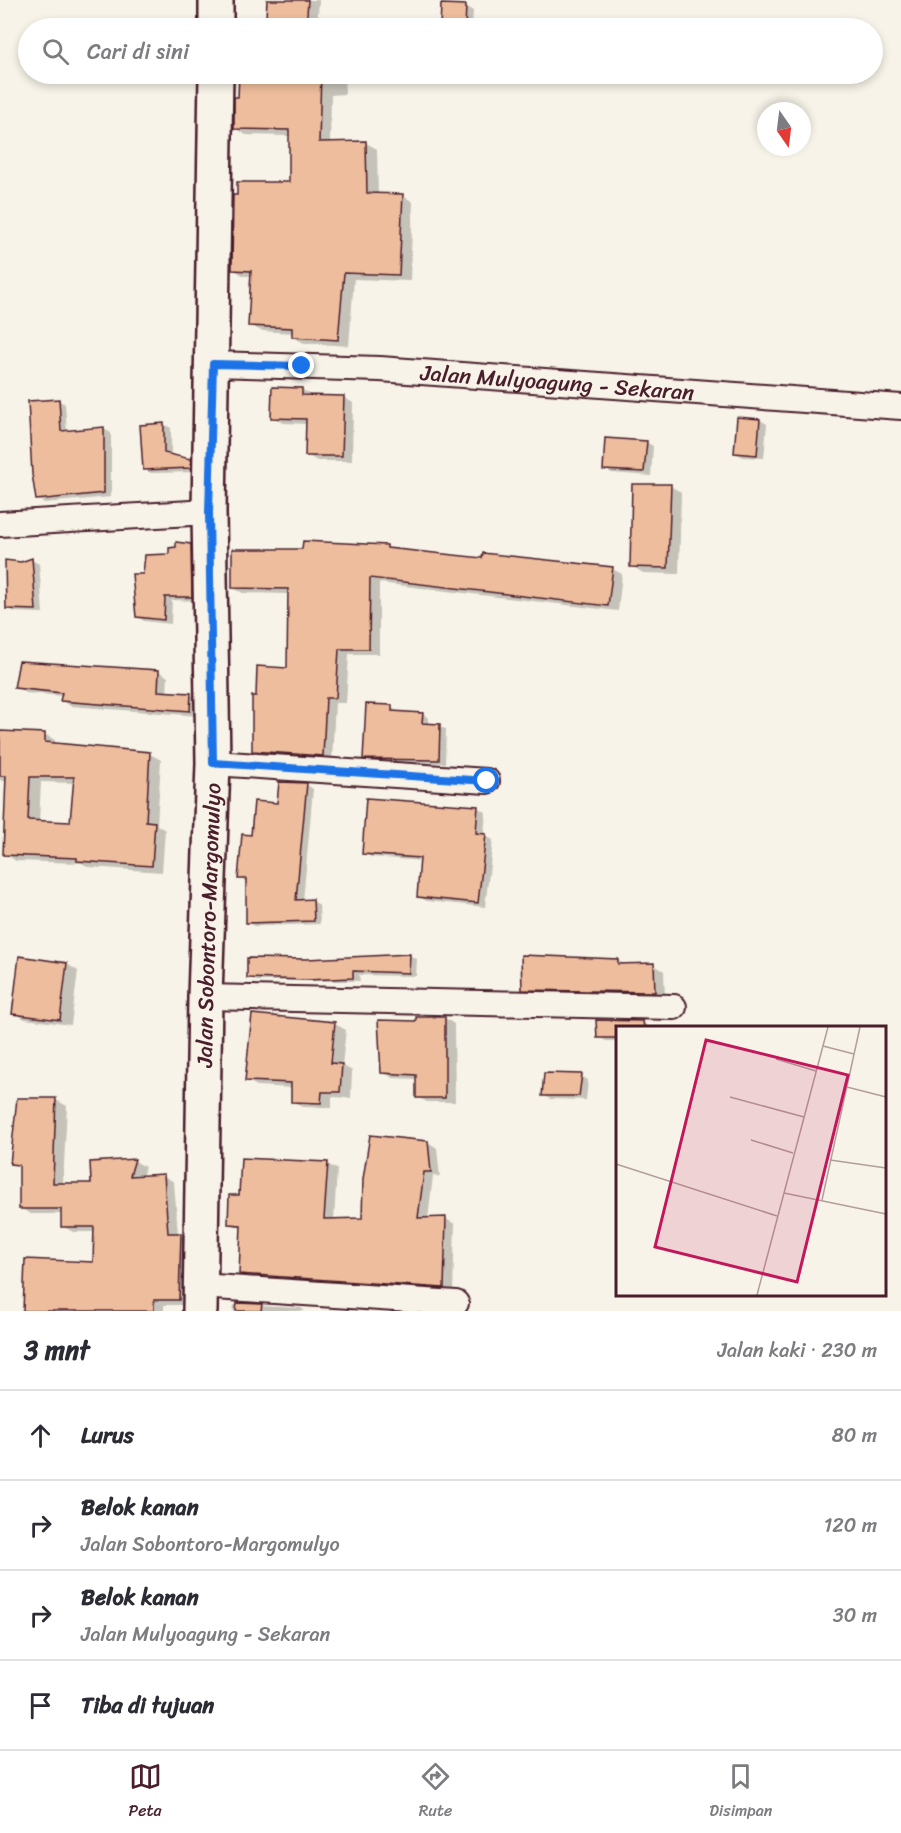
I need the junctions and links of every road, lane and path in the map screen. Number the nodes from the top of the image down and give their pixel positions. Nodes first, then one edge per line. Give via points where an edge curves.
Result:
1 (216, 0) edge
2 (216, 18) edge
3 (216, 84) edge
4 (213, 364) junction
5 (901, 407) edge
6 (209, 512) junction
7 (0, 524) edge
8 (213, 763) junction
9 (487, 781) dead end
10 (205, 997) junction
11 (674, 1007) dead end
12 (200, 1299) edge
13 (456, 1303) dead end

1 - 2 street
3 - 4 street, Jalan Sobontoro-Margomulyo
4 - 5 street, Jalan Mulyoagung - Sekaran via 380,369
4 - 6 street, Jalan Sobontoro-Margomulyo
6 - 7 street
6 - 8 street, Jalan Sobontoro-Margomulyo
8 - 9 street
8 - 10 street, Jalan Sobontoro-Margomulyo
10 - 11 street
10 - 12 street, Jalan Sobontoro-Margomulyo
12 - 13 street

